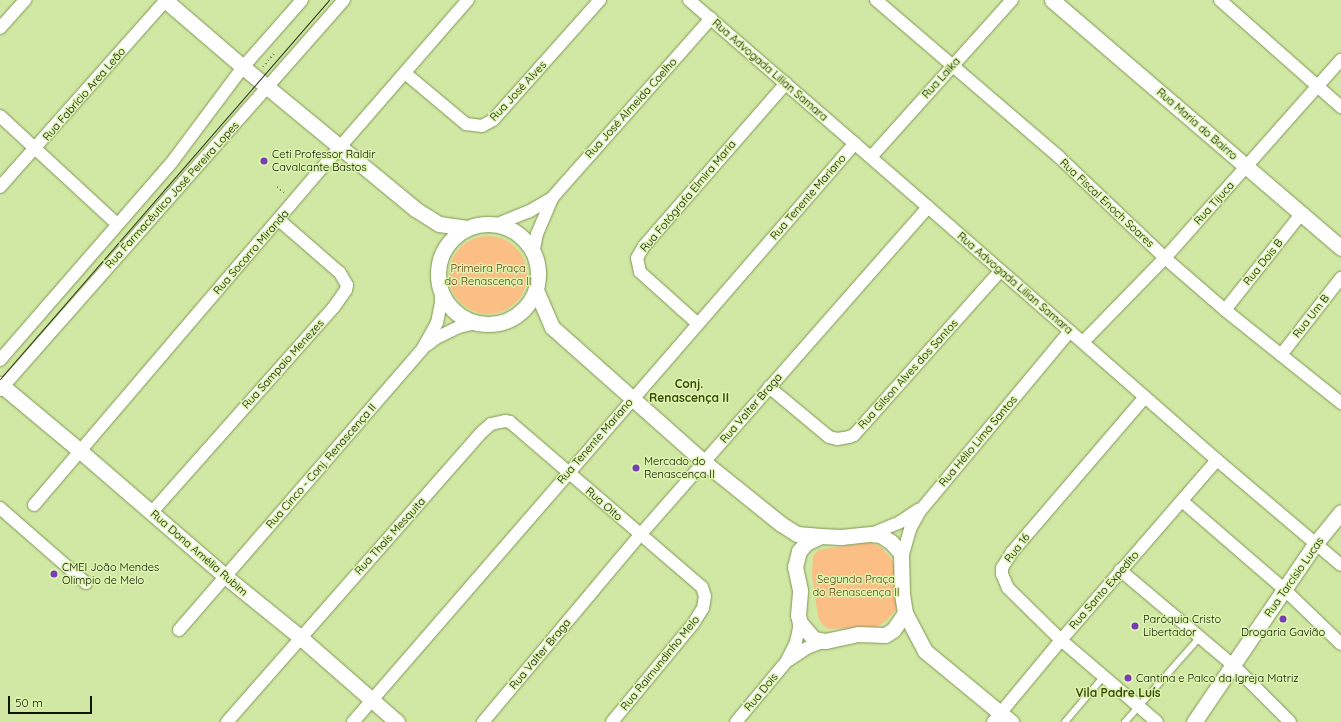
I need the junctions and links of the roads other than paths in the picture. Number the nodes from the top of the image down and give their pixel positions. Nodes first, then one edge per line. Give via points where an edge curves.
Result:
1 (25, 0) edge
2 (166, 0) edge
3 (302, 0) edge
4 (344, 0) edge
5 (468, 0) edge
6 (600, 0) edge
7 (688, 0) edge
8 (876, 0) edge
9 (1012, 0) edge
10 (1052, 0) edge
11 (1220, 0) edge
12 (711, 18) junction
13 (0, 28) edge
14 (1341, 60) edge
15 (951, 66) junction
16 (243, 67) junction
17 (405, 73) junction
18 (261, 82) junction
19 (786, 83) junction
20 (1317, 86) junction
21 (1341, 107) edge
22 (0, 116) edge
23 (855, 143) junction
24 (340, 147) junction
25 (36, 149) junction
26 (871, 157) junction
27 (1247, 167) junction
28 (0, 188) edge
29 (552, 198) junction
30 (928, 207) junction
31 (1301, 214) junction
32 (279, 220) junction
33 (117, 224) junction
34 (495, 225) junction
35 (467, 228) junction
36 (1341, 248) edge
37 (533, 254) junction
38 (1165, 258) junction
39 (1000, 271) junction
40 (1341, 278) edge
41 (536, 290) junction
42 (441, 291) junction
43 (1225, 310) junction
44 (490, 324) junction
45 (698, 324) junction
46 (1070, 331) junction
47 (1083, 342) junction
48 (423, 348) junction
49 (1281, 355) junction
50 (0, 360) edge
51 (1, 387) edge
52 (769, 387) junction
53 (1145, 397) junction
54 (632, 399) junction
55 (1341, 403) edge
56 (79, 450) junction
57 (1217, 460) junction
58 (704, 462) junction
59 (568, 473) junction
60 (932, 496) junction
61 (1182, 500) junction
62 (34, 505) dead end
63 (0, 508) edge
64 (152, 512) junction
65 (1341, 512) edge
66 (871, 534) junction
67 (640, 535) junction
68 (821, 536) junction
69 (1315, 544) junction
70 (902, 561) junction
71 (1341, 565) edge
72 (1120, 570) junction
73 (226, 577) junction
74 (86, 583) dead end
75 (1284, 589) junction
76 (905, 613) junction
77 (800, 624) junction
78 (179, 630) dead end
79 (300, 637) junction
80 (1200, 637) junction
81 (1060, 640) junction
82 (825, 642) junction
83 (1341, 644) edge
84 (786, 662) junction
85 (1234, 666) junction
86 (1104, 676) junction
87 (372, 701) junction
88 (1138, 706) junction
89 (1002, 719) edge
90 (226, 722) edge
91 (353, 722) edge
92 (397, 722) edge
93 (483, 722) edge
94 (612, 722) edge
95 (736, 722) edge
96 (1065, 722) edge
97 (1124, 722) edge
98 (1157, 722) edge
99 (1194, 722) edge
100 (1290, 722) edge

1 - 13 street
2 - 16 street
2 - 25 street, Rua Fabrício Area Leão
3 - 16 street, Rua Farmacêutico José Pereira Lopes
4 - 18 street, Rua Farmacêutico José Pereira Lopes
5 - 17 street, Rua Socorro Miranda
6 - 17 street, Rua José Alves via 493,120 482,126 466,124
7 - 12 street, Rua Advogada Lilian Samara
8 - 15 street, Rua Fiscal Enoch Soares
9 - 15 street, Rua Laika
10 - 27 street, Rua Maria do Bairro
11 - 20 street
12 - 19 street, Rua Advogada Lilian Samara
12 - 29 street, Rua José Almeida Coelho
14 - 20 street, Rua Tijuca
15 - 26 street, Rua Laika
15 - 38 street, Rua Fiscal Enoch Soares via 1059,157
16 - 18 street
16 - 33 street, Rua Farmacêutico José Pereira Lopes via 172,162
17 - 24 street, Rua Socorro Miranda
18 - 24 street
18 - 51 street, Rua Farmacêutico José Pereira Lopes
19 - 23 street, Rua Advogada Lilian Samara
19 - 45 street, Rua Fotógrafa Elmira Maria via 644,246 637,258 640,272
20 - 21 street
20 - 27 street, Rua Tijuca
22 - 25 street
23 - 26 street, Rua Advogada Lilian Samara
23 - 45 street, Rua Tenente Mariano
24 - 32 street, Rua Socorro Miranda
24 - 35 street via 415,209 439,224
25 - 28 street, Rua Fabrício Area Leão
25 - 33 street
26 - 30 street, Rua Advogada Lilian Samara
27 - 31 street, Rua Maria do Bairro
27 - 38 street, Rua Tijuca
29 - 34 street via 528,212
29 - 37 street via 537,234
30 - 39 street, Rua Advogada Lilian Samara
30 - 52 street, Rua Valter Braga
31 - 36 street, Rua Maria do Bairro
31 - 43 street, Rua Dois B
32 - 56 street, Rua Socorro Miranda
32 - 64 street, Rua Sampaio Menezes via 340,273 347,285 346,290 334,307
33 - 50 street, Rua Farmacêutico José Pereira Lopes
34 - 35 street via 483,224
34 - 37 street via 520,236
35 - 42 street via 451,239 443,251 438,278
37 - 41 street via 537,268
38 - 43 street, Rua Fiscal Enoch Soares
38 - 47 street, Rua Tijuca
39 - 46 street, Rua Advogada Lilian Samara
39 - 52 street, Rua Gilson Alves dos Santos via 849,438 830,437
40 - 49 street, Rua Um B
41 - 44 street via 525,307 515,316 503,322
41 - 54 street via 552,328
42 - 44 street via 449,305 460,316 474,322
42 - 48 street, Rua Cinco - Conj. Renascença II via 437,323
43 - 49 street, Rua Fiscal Enoch Soares
44 - 48 street via 458,327
45 - 54 street, Rua Tenente Mariano
46 - 47 street, Rua Advogada Lilian Samara
46 - 60 street, Rua Hélio Lima Santos
47 - 53 street, Rua Advogada Lilian Samara
48 - 73 street, Rua Cinco - Conj. Renascença II
49 - 55 street, Rua Fiscal Enoch Soares
51 - 56 street, Rua Dona Amélia Rubim
52 - 58 street, Rua Valter Braga
53 - 57 street, Rua Advogada Lilian Samara
53 - 81 street, Rua 16 via 1012,552 1002,568 1002,578 1008,588
54 - 58 street
54 - 59 street, Rua Tenente Mariano
56 - 62 street, Rua Socorro Miranda
56 - 64 street, Rua Dona Amélia Rubim
57 - 61 street, Rua Santo Expedito
57 - 69 street, Rua Advogada Lilian Samara
58 - 67 street, Rua Valter Braga
58 - 68 street via 781,524 797,534
59 - 67 street, Rua Oito
59 - 79 street, Rua Thaís Mesquita via 510,422 491,424
59 - 87 street, Rua Tenente Mariano
60 - 66 street via 912,515
60 - 70 street, Rua Hélio Lima Santos via 910,529
61 - 72 street, Rua Santo Expedito
61 - 75 street
63 - 74 street
64 - 73 street, Rua Dona Amélia Rubim
65 - 69 street, Rua Tarcísio Lucas
66 - 68 street
66 - 70 street via 880,535 891,542 901,552
67 - 93 street, Rua Valter Braga
67 - 94 street, Rua Raimundinho Melo via 702,587 705,603 693,624
68 - 77 street via 806,543 799,551 795,567 800,590
69 - 71 street, Rua Advogada Lilian Samara
69 - 75 street, Rua Tarcísio Lucas
70 - 76 street
72 - 80 street
72 - 81 street, Rua Santo Expedito
73 - 78 street, Rua Cinco - Conj. Renascença II
73 - 79 street, Rua Dona Amélia Rubim
75 - 83 street
75 - 85 street, Rua Tarcísio Lucas
76 - 82 street via 893,630 885,634 858,634
76 - 89 street via 925,651
77 - 82 street via 814,639
77 - 84 street via 796,642
79 - 87 street, Rua Dona Amélia Rubim
79 - 90 street, Rua Thaís Mesquita
80 - 85 street
80 - 88 lane
81 - 86 street, Rua 16
81 - 89 street, Rua Santo Expedito
82 - 84 street via 807,648
84 - 95 street, Rua Dois
85 - 99 street, Rua Tarcísio Lucas
85 - 100 street
86 - 88 street, Rua 16
86 - 96 lane
87 - 91 street, Rua Tenente Mariano
87 - 92 street, Rua Dona Amélia Rubim
88 - 97 lane
88 - 98 street, Rua 16

